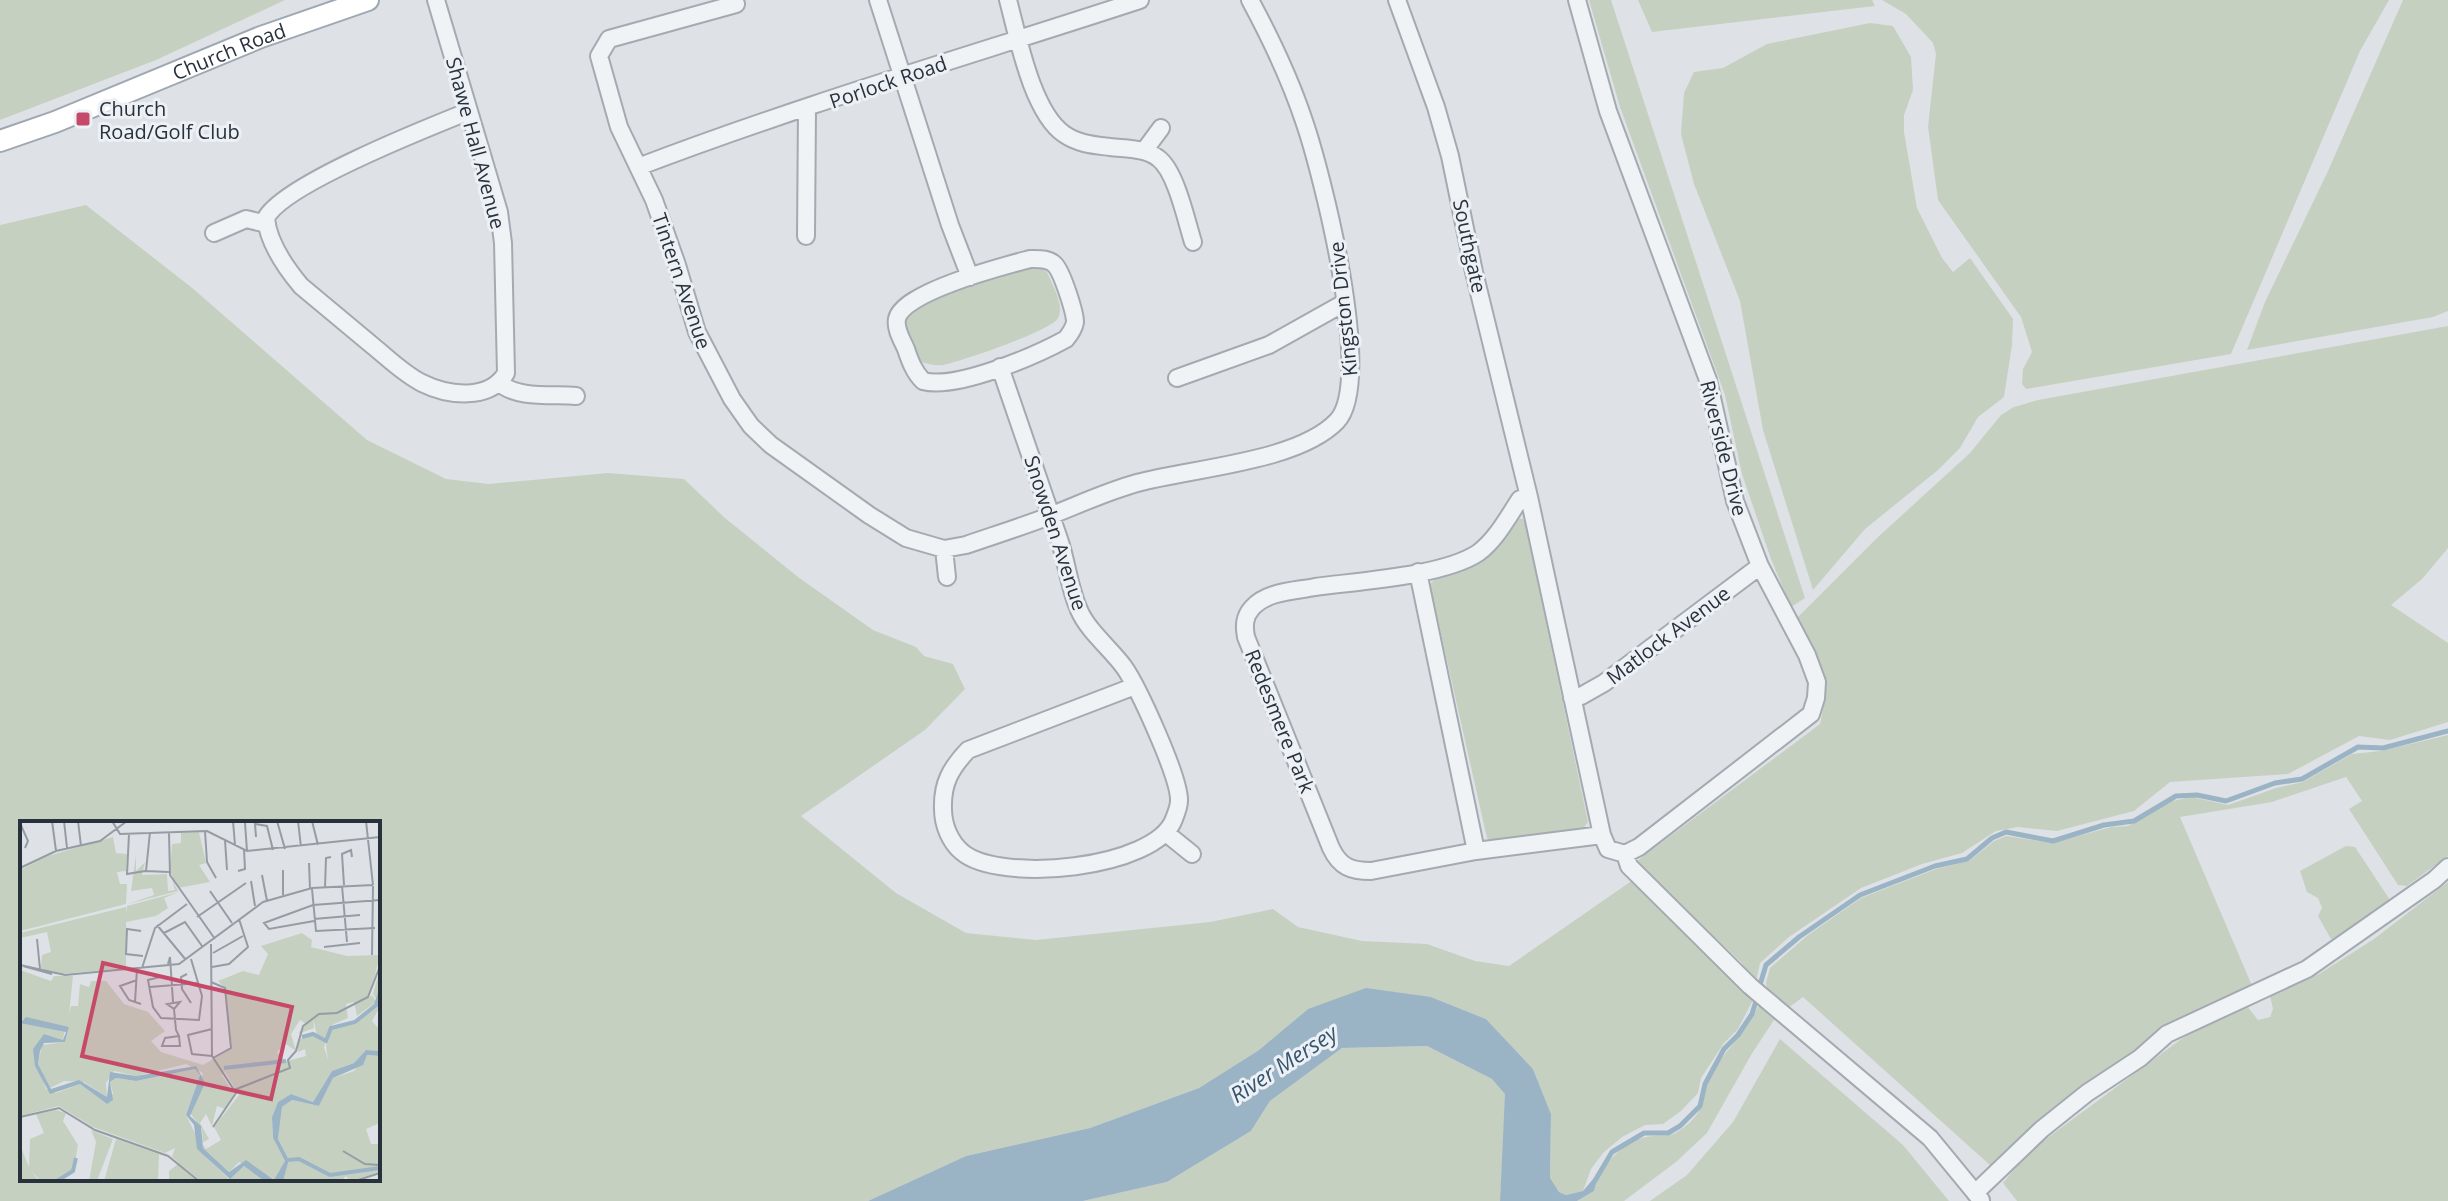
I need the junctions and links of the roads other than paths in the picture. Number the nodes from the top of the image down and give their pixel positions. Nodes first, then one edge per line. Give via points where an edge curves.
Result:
1 (368, 0) edge
2 (436, 0) edge
3 (878, 0) edge
4 (1008, 0) edge
5 (1140, 0) edge
6 (1397, 0) edge
7 (1577, 0) edge
8 (1254, 1) edge
9 (736, 4) dead end
10 (1019, 39) junction
11 (904, 75) junction
12 (807, 109) junction
13 (467, 112) junction
14 (1161, 128) dead end
15 (0, 141) edge
16 (1144, 151) junction
17 (638, 167) junction
18 (267, 224) junction
19 (214, 233) dead end
20 (806, 236) dead end
21 (1193, 242) dead end
22 (970, 277) junction
23 (1344, 303) junction
24 (1000, 367) junction
25 (1177, 378) dead end
26 (500, 383) junction
27 (576, 396) dead end
28 (1529, 497) junction
29 (1050, 516) junction
30 (944, 549) junction
31 (1760, 566) junction
32 (1418, 572) junction
33 (947, 577) dead end
34 (1135, 686) junction
35 (1572, 698) junction
36 (1166, 833) junction
37 (1602, 835) junction
38 (1476, 851) junction
39 (1192, 854) dead end
40 (1625, 854) junction
41 (2448, 867) edge
42 (1979, 1197) edge

1 - 15 main road, Church Road
2 - 13 street, Shawe Hall Avenue
3 - 11 street
4 - 10 street
5 - 10 street, Porlock Road
6 - 28 street, Southgate via 1450,156
7 - 31 street, Riverside Drive via 1608,111 1708,380 1735,501
8 - 23 street, Kingston Drive via 1305,123 1335,235
9 - 17 street, Tintern Avenue via 609,39 600,52 619,127
10 - 11 street, Porlock Road
10 - 16 street via 1039,101 1062,134 1080,143
11 - 12 street, Porlock Road
11 - 22 street
12 - 17 street, Porlock Road
12 - 20 street
13 - 18 street via 314,181 270,210
13 - 26 street, Shawe Hall Avenue via 491,181 503,243 506,373
14 - 16 street
16 - 21 street via 1165,165
17 - 30 street, Tintern Avenue via 697,332 751,426 869,515 906,538
18 - 19 street via 246,219
18 - 26 street via 287,269 301,286 408,375 457,392 477,393
22 - 24 street via 924,294 902,309 897,328 923,381 948,384
22 - 24 street via 1042,259 1054,264 1075,318 1066,339
23 - 25 street via 1269,345
23 - 29 street, Kingston Drive via 1351,387 1337,422 1287,449 1136,483
24 - 29 street, Snowden Avenue
26 - 27 street via 523,393
28 - 32 street, Redesmere Park via 1520,499 1478,553
28 - 35 street
29 - 30 street
29 - 34 street, Snowden Avenue via 1079,611
30 - 33 street
31 - 35 street, Matlock Avenue via 1604,683
31 - 40 street, Riverside Drive via 1817,682 1811,714
32 - 38 street
32 - 38 street, Redesmere Park via 1282,592 1253,606 1244,623 1246,637 1336,859 1355,871 1371,871
34 - 36 street, Snowden Avenue via 1175,780 1179,801
34 - 36 street via 968,750 947,778 943,816 948,834 963,853 986,864 1022,869 1120,856
35 - 37 street
36 - 39 street
37 - 38 street, Redesmere Park
37 - 40 street via 1608,849
40 - 42 street via 1629,866 1750,986 1930,1138
41 - 42 street via 2307,969 2167,1034 2042,1129

